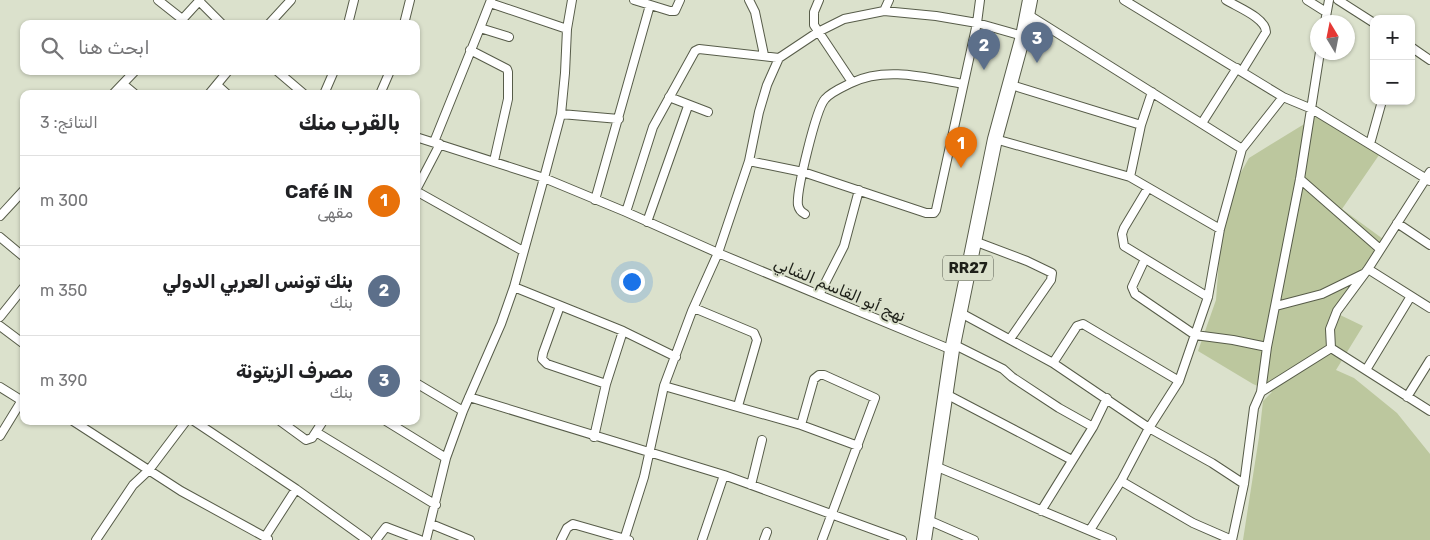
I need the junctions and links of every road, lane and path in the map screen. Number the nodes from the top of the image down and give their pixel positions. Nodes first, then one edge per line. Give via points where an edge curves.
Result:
1 (158, 0) edge
2 (354, 0) edge
3 (410, 0) edge
4 (572, 0) edge
5 (634, 0) edge
6 (680, 0) edge
7 (749, 0) edge
8 (818, 0) edge
9 (889, 0) edge
10 (980, 0) edge
11 (1124, 0) edge
12 (1226, 0) edge
13 (1307, 0) edge
14 (1329, 0) edge
15 (1338, 0) edge
16 (199, 1) edge
17 (287, 1) edge
18 (491, 2) edge
19 (650, 5) junction
20 (1028, 7) edge
21 (884, 11) junction
22 (1326, 12) junction
23 (1326, 15) edge
24 (178, 20) edge
25 (182, 20) edge
26 (218, 20) edge
27 (272, 20) edge
28 (349, 20) edge
29 (405, 20) edge
30 (1370, 20) edge
31 (977, 23) junction
32 (480, 28) junction
33 (567, 29) junction
34 (818, 32) junction
35 (1023, 36) junction
36 (509, 37) dead end
37 (470, 50) junction
38 (1415, 50) edge
39 (764, 55) junction
40 (779, 58) junction
41 (1319, 60) edge
42 (1430, 60) edge
43 (1240, 70) junction
44 (132, 75) edge
45 (225, 75) edge
46 (282, 75) edge
47 (332, 75) edge
48 (388, 75) edge
49 (852, 82) junction
50 (124, 84) junction
51 (963, 84) junction
52 (1008, 84) junction
53 (217, 85) junction
54 (117, 90) edge
55 (131, 90) edge
56 (212, 90) edge
57 (223, 90) edge
58 (299, 90) edge
59 (326, 90) edge
60 (382, 90) edge
61 (1152, 92) junction
62 (669, 97) junction
63 (1283, 97) junction
64 (1381, 105) edge
65 (688, 106) junction
66 (1312, 109) junction
67 (708, 112) dead end
68 (561, 114) junction
69 (619, 119) junction
70 (1202, 123) junction
71 (1141, 125) junction
72 (420, 138) edge
73 (995, 139) junction
74 (437, 143) junction
75 (1370, 144) junction
76 (1242, 149) junction
77 (494, 161) junction
78 (749, 162) junction
79 (803, 172) junction
80 (1130, 177) junction
81 (1429, 177) edge
82 (544, 178) junction
83 (1300, 178) junction
84 (420, 182) edge
85 (1148, 188) junction
86 (859, 190) junction
87 (420, 193) edge
88 (20, 194) edge
89 (595, 200) junction
90 (626, 212) junction
91 (805, 214) dead end
92 (0, 216) edge
93 (647, 222) junction
94 (1397, 223) junction
95 (1220, 229) junction
96 (0, 237) edge
97 (974, 241) junction
98 (1430, 245) edge
99 (1380, 249) junction
100 (523, 251) junction
101 (718, 253) junction
102 (20, 254) edge
103 (1145, 259) junction
104 (1367, 271) junction
105 (514, 287) junction
106 (20, 293) edge
107 (819, 295) junction
108 (1411, 296) junction
109 (1208, 297) junction
110 (560, 306) junction
111 (1276, 306) junction
112 (694, 308) junction
113 (1430, 308) edge
114 (959, 312) junction
115 (0, 317) edge
116 (0, 326) edge
117 (623, 331) junction
118 (1195, 335) junction
119 (1010, 340) junction
120 (20, 341) edge
121 (952, 347) junction
122 (1267, 347) junction
123 (1331, 348) junction
124 (676, 357) junction
125 (1430, 360) edge
126 (1053, 363) junction
127 (1366, 370) junction
128 (1179, 381) junction
129 (606, 384) junction
130 (420, 385) edge
131 (664, 386) junction
132 (0, 387) edge
133 (1261, 392) junction
134 (944, 393) junction
135 (469, 397) junction
136 (1407, 397) junction
137 (1107, 398) junction
138 (20, 399) edge
139 (20, 406) edge
140 (738, 406) junction
141 (463, 411) junction
142 (1430, 412) edge
143 (78, 425) edge
144 (183, 425) edge
145 (200, 425) edge
146 (285, 425) edge
147 (320, 425) edge
148 (392, 425) edge
149 (801, 425) junction
150 (1093, 427) junction
151 (1149, 428) junction
152 (316, 432) junction
153 (0, 436) edge
154 (594, 437) junction
155 (762, 440) dead end
156 (858, 446) junction
157 (650, 452) junction
158 (446, 458) junction
159 (1072, 460) junction
160 (935, 466) junction
161 (149, 470) junction
162 (724, 476) junction
163 (1121, 481) junction
164 (1244, 484) junction
165 (751, 486) junction
166 (296, 489) junction
167 (436, 506) junction
168 (1041, 511) junction
169 (832, 515) junction
170 (928, 520) junction
171 (431, 524) junction
172 (1090, 530) junction
173 (767, 532) dead end
174 (268, 539) edge
175 (626, 539) edge
176 (96, 540) edge
177 (367, 540) edge
178 (376, 540) edge
179 (420, 540) edge
180 (426, 540) edge
181 (470, 540) edge
182 (562, 540) edge
183 (702, 540) edge
184 (764, 540) edge
185 (822, 540) edge
186 (902, 540) edge
187 (924, 540) edge
188 (974, 540) edge
189 (1112, 540) edge
190 (1232, 540) edge

1 - 24 street
2 - 28 street
3 - 29 street
4 - 33 street
5 - 19 street
6 - 19 street via 675,11
7 - 39 street via 755,12
8 - 34 street via 813,19
9 - 21 street
10 - 31 street
11 - 43 street
12 - 43 street via 1261,20 1266,28
13 - 22 street
14 - 22 street
15 - 30 street
16 - 25 street
16 - 26 street
17 - 27 street
18 - 32 street
18 - 33 street
19 - 69 street
20 - 35 highway, RR27
20 - 61 street
21 - 31 street
21 - 34 street via 844,18
22 - 23 street
31 - 35 street
31 - 51 street
32 - 36 street
32 - 37 street
33 - 68 street
34 - 40 street
34 - 49 street
35 - 52 highway, RR27
37 - 74 street
37 - 77 street via 508,72 508,100
38 - 42 street
39 - 40 street
39 - 62 street via 697,50
40 - 78 street via 762,103
41 - 66 street
43 - 63 street
43 - 70 street
44 - 50 street
45 - 53 street
46 - 58 street
47 - 59 street
48 - 60 street
49 - 51 street via 882,74
49 - 79 street via 826,98 820,107
50 - 54 street
50 - 55 street
51 - 86 street via 934,213
52 - 71 street
52 - 73 highway, RR27
53 - 56 street
53 - 57 street
61 - 70 street
61 - 71 street
62 - 65 street
62 - 90 street via 647,141
63 - 66 street
63 - 76 street
64 - 75 street
65 - 67 street
65 - 93 street
66 - 75 street
66 - 83 street
68 - 69 street
68 - 82 street
69 - 89 street
70 - 76 street
71 - 80 street
72 - 74 street, نهج أبو القاسم الشابي
73 - 80 street
73 - 97 highway, RR27
74 - 77 street, نهج أبو القاسم الشابي
74 - 84 street
75 - 81 street
76 - 95 street
77 - 82 street, نهج أبو القاسم الشابي
78 - 79 street
78 - 101 street
79 - 86 street
79 - 91 street via 798,206
80 - 85 street
81 - 94 street
82 - 89 street, نهج أبو القاسم الشابي
82 - 100 street
83 - 99 street
83 - 111 street
85 - 95 street
85 - 103 street via 1122,234 1124,246
86 - 107 street via 844,246
87 - 100 street
88 - 92 street
89 - 90 street, نهج أبو القاسم الشابي
90 - 93 street, نهج أبو القاسم الشابي
93 - 101 street, نهج أبو القاسم الشابي
94 - 98 street
94 - 99 street
95 - 109 street
96 - 102 street
97 - 114 highway, RR27
97 - 119 street via 1052,273 1051,280
99 - 104 street
100 - 105 street
101 - 107 street, نهج أبو القاسم الشابي
101 - 112 street
103 - 109 street
103 - 118 street via 1133,290
104 - 108 street
104 - 111 street via 1322,294
104 - 123 street via 1332,321
105 - 110 street
105 - 135 street
106 - 115 street
107 - 121 street, نهج أبو القاسم الشابي
108 - 113 street
108 - 127 street
109 - 118 street
110 - 117 street
110 - 129 street via 542,359 547,364
111 - 122 street
112 - 124 street
112 - 140 street via 756,336
114 - 119 street
114 - 121 highway, RR27
116 - 120 street
117 - 124 street
117 - 129 street
118 - 122 street
118 - 128 street
119 - 126 street
121 - 134 highway, RR27
121 - 150 street, نهج أبو القاسم الشابي via 1004,368 1012,377
122 - 133 street
123 - 127 street
123 - 133 street
124 - 131 street
125 - 136 street
126 - 128 street via 1078,326 1083,324
126 - 137 street
127 - 136 street
128 - 151 street
129 - 154 street
130 - 141 street
131 - 140 street
131 - 157 street
132 - 138 street
133 - 164 street via 1254,408
134 - 159 street
134 - 160 highway, RR27
135 - 141 street
135 - 154 street
136 - 142 street
137 - 150 street
137 - 151 street
139 - 153 street
140 - 149 street
141 - 158 street
143 - 161 street
144 - 161 street
145 - 166 street
146 - 152 street via 306,440
147 - 152 street
148 - 158 street
149 - 156 street
149 - 156 street via 814,379 824,376 875,398
150 - 159 street
151 - 163 street
151 - 164 street
152 - 167 street
154 - 157 street
155 - 165 street
156 - 169 street
157 - 162 street
157 - 175 street
158 - 167 street
159 - 168 street
160 - 168 street
160 - 170 highway, RR27
161 - 174 street
161 - 176 street via 133,485
162 - 165 street
162 - 183 street
163 - 172 street
163 - 190 street via 1194,523
164 - 190 street
165 - 169 street
166 - 174 street
166 - 177 street
167 - 171 street
168 - 172 street
169 - 185 street
169 - 186 street
170 - 187 highway, RR27
170 - 188 street
171 - 180 street
171 - 181 street
172 - 189 street
173 - 184 street
175 - 182 street via 573,524 567,528
178 - 179 street via 386,527

